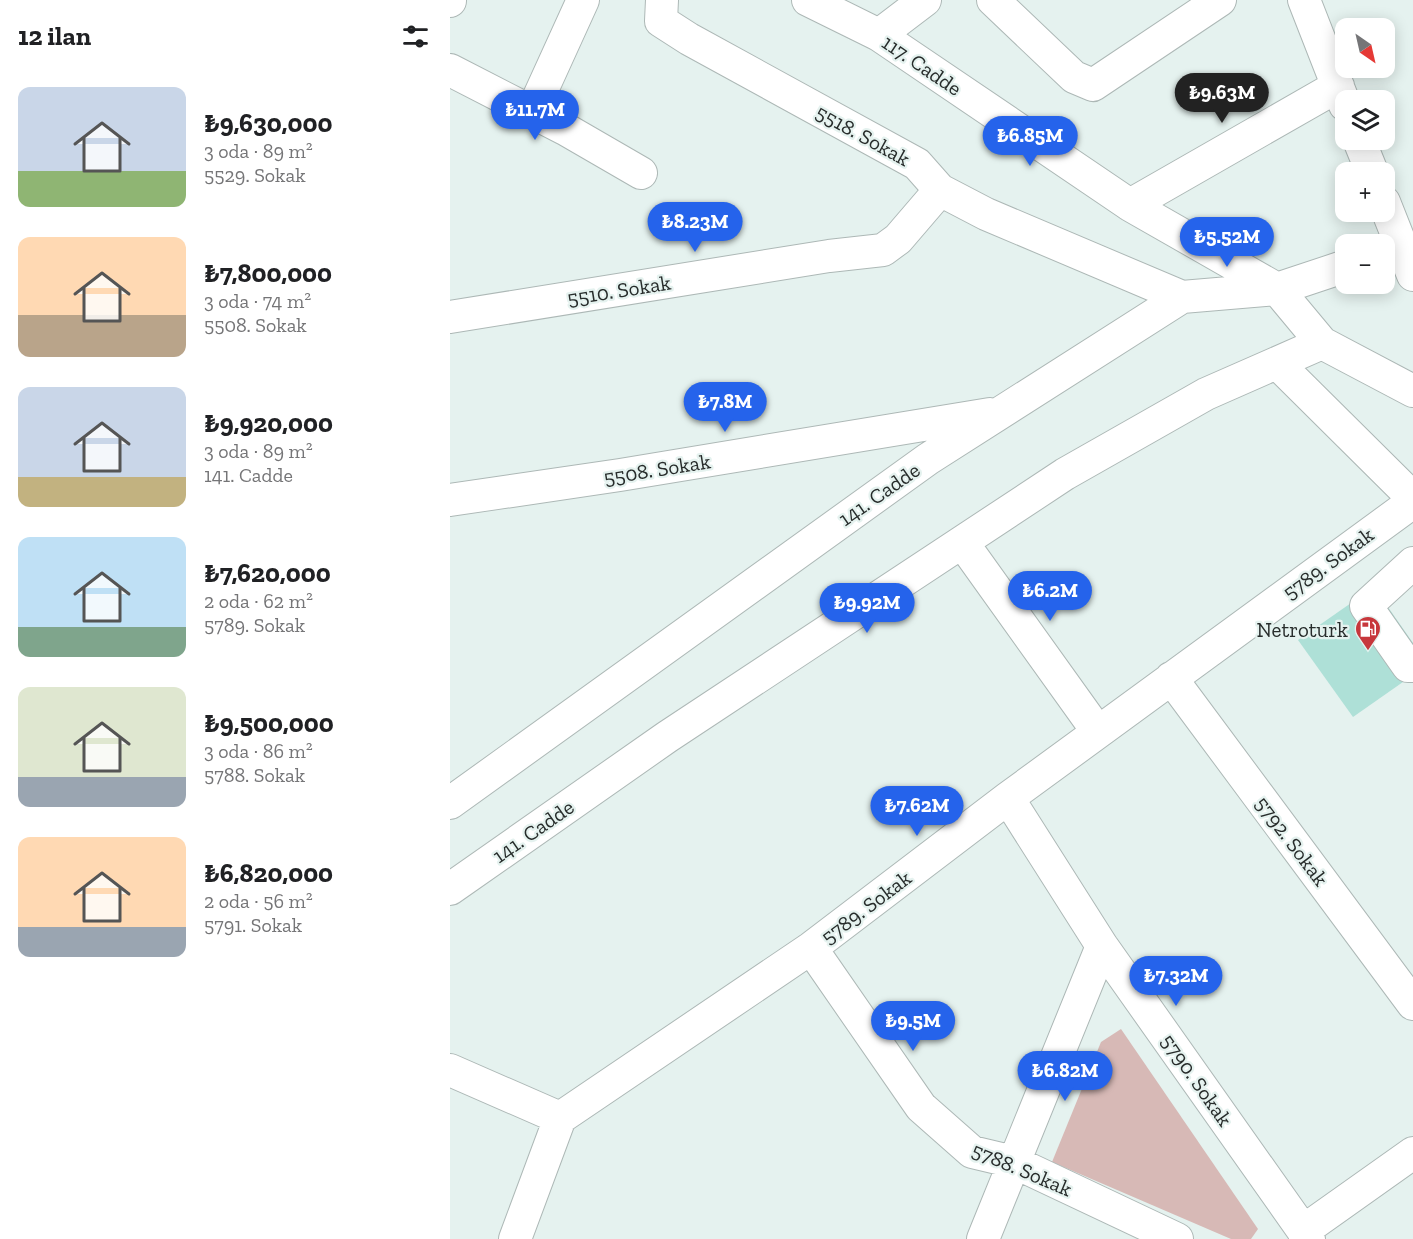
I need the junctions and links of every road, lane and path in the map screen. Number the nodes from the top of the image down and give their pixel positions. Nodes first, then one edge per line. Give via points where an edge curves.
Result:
1 (583, 0) edge
2 (662, 0) edge
3 (808, 0) edge
4 (925, 0) edge
5 (993, 0) edge
6 (1220, 0) edge
7 (1304, 0) edge
8 (879, 35) junction
9 (450, 70) edge
10 (1340, 90) edge
11 (1335, 100) edge
12 (532, 112) junction
13 (641, 173) dead end
14 (940, 190) junction
15 (1130, 205) junction
16 (1391, 222) edge
17 (1405, 265) edge
18 (1335, 270) edge
19 (1277, 289) junction
20 (1182, 297) junction
21 (450, 317) edge
22 (1322, 343) junction
23 (1277, 363) junction
24 (1413, 391) edge
25 (1006, 411) junction
26 (450, 500) edge
27 (1413, 500) edge
28 (962, 542) junction
29 (1413, 563) edge
30 (1413, 666) edge
31 (1171, 678) junction
32 (1098, 732) junction
33 (1008, 798) junction
34 (450, 803) edge
35 (450, 889) edge
36 (1102, 946) junction
37 (811, 948) junction
38 (1413, 1004) edge
39 (450, 1070) edge
40 (560, 1118) junction
41 (1413, 1153) edge
42 (1014, 1162) junction
43 (1306, 1235) edge
44 (515, 1239) edge
45 (983, 1239) edge
46 (1177, 1239) edge

1 - 12 street
2 - 14 street, 5518. Sokak via 661,21 917,164
3 - 8 street, 117. Cadde
4 - 8 street
5 - 6 street via 1074,77 1093,85
7 - 10 street
8 - 15 street, 117. Cadde
9 - 12 street
11 - 15 street
12 - 13 street
14 - 20 street, 5518. Sokak via 986,214
14 - 21 street, 5510. Sokak via 883,250
15 - 19 street, 117. Cadde
16 - 17 street
18 - 19 street, 141. Cadde
19 - 20 street, 141. Cadde
19 - 22 street
20 - 25 street, 141. Cadde
22 - 23 street, 141. Cadde
22 - 24 street
23 - 27 street
23 - 28 street, 141. Cadde via 1206,394 1065,474
25 - 26 street, 5508. Sokak
25 - 34 street, 141. Cadde via 909,472
27 - 31 street, 5789. Sokak
28 - 32 street
28 - 35 street, 141. Cadde via 667,737
29 - 30 street via 1366,606 1408,666
31 - 32 street, 5789. Sokak
31 - 38 street, 5792. Sokak
32 - 33 street, 5789. Sokak
33 - 36 street, 5790. Sokak
33 - 37 street, 5789. Sokak
36 - 42 street
36 - 43 street, 5790. Sokak
37 - 40 street, 5789. Sokak
37 - 42 street, 5788. Sokak via 921,1107 972,1152
39 - 40 street
40 - 44 street
41 - 43 street
42 - 45 street
42 - 46 street, 5788. Sokak

